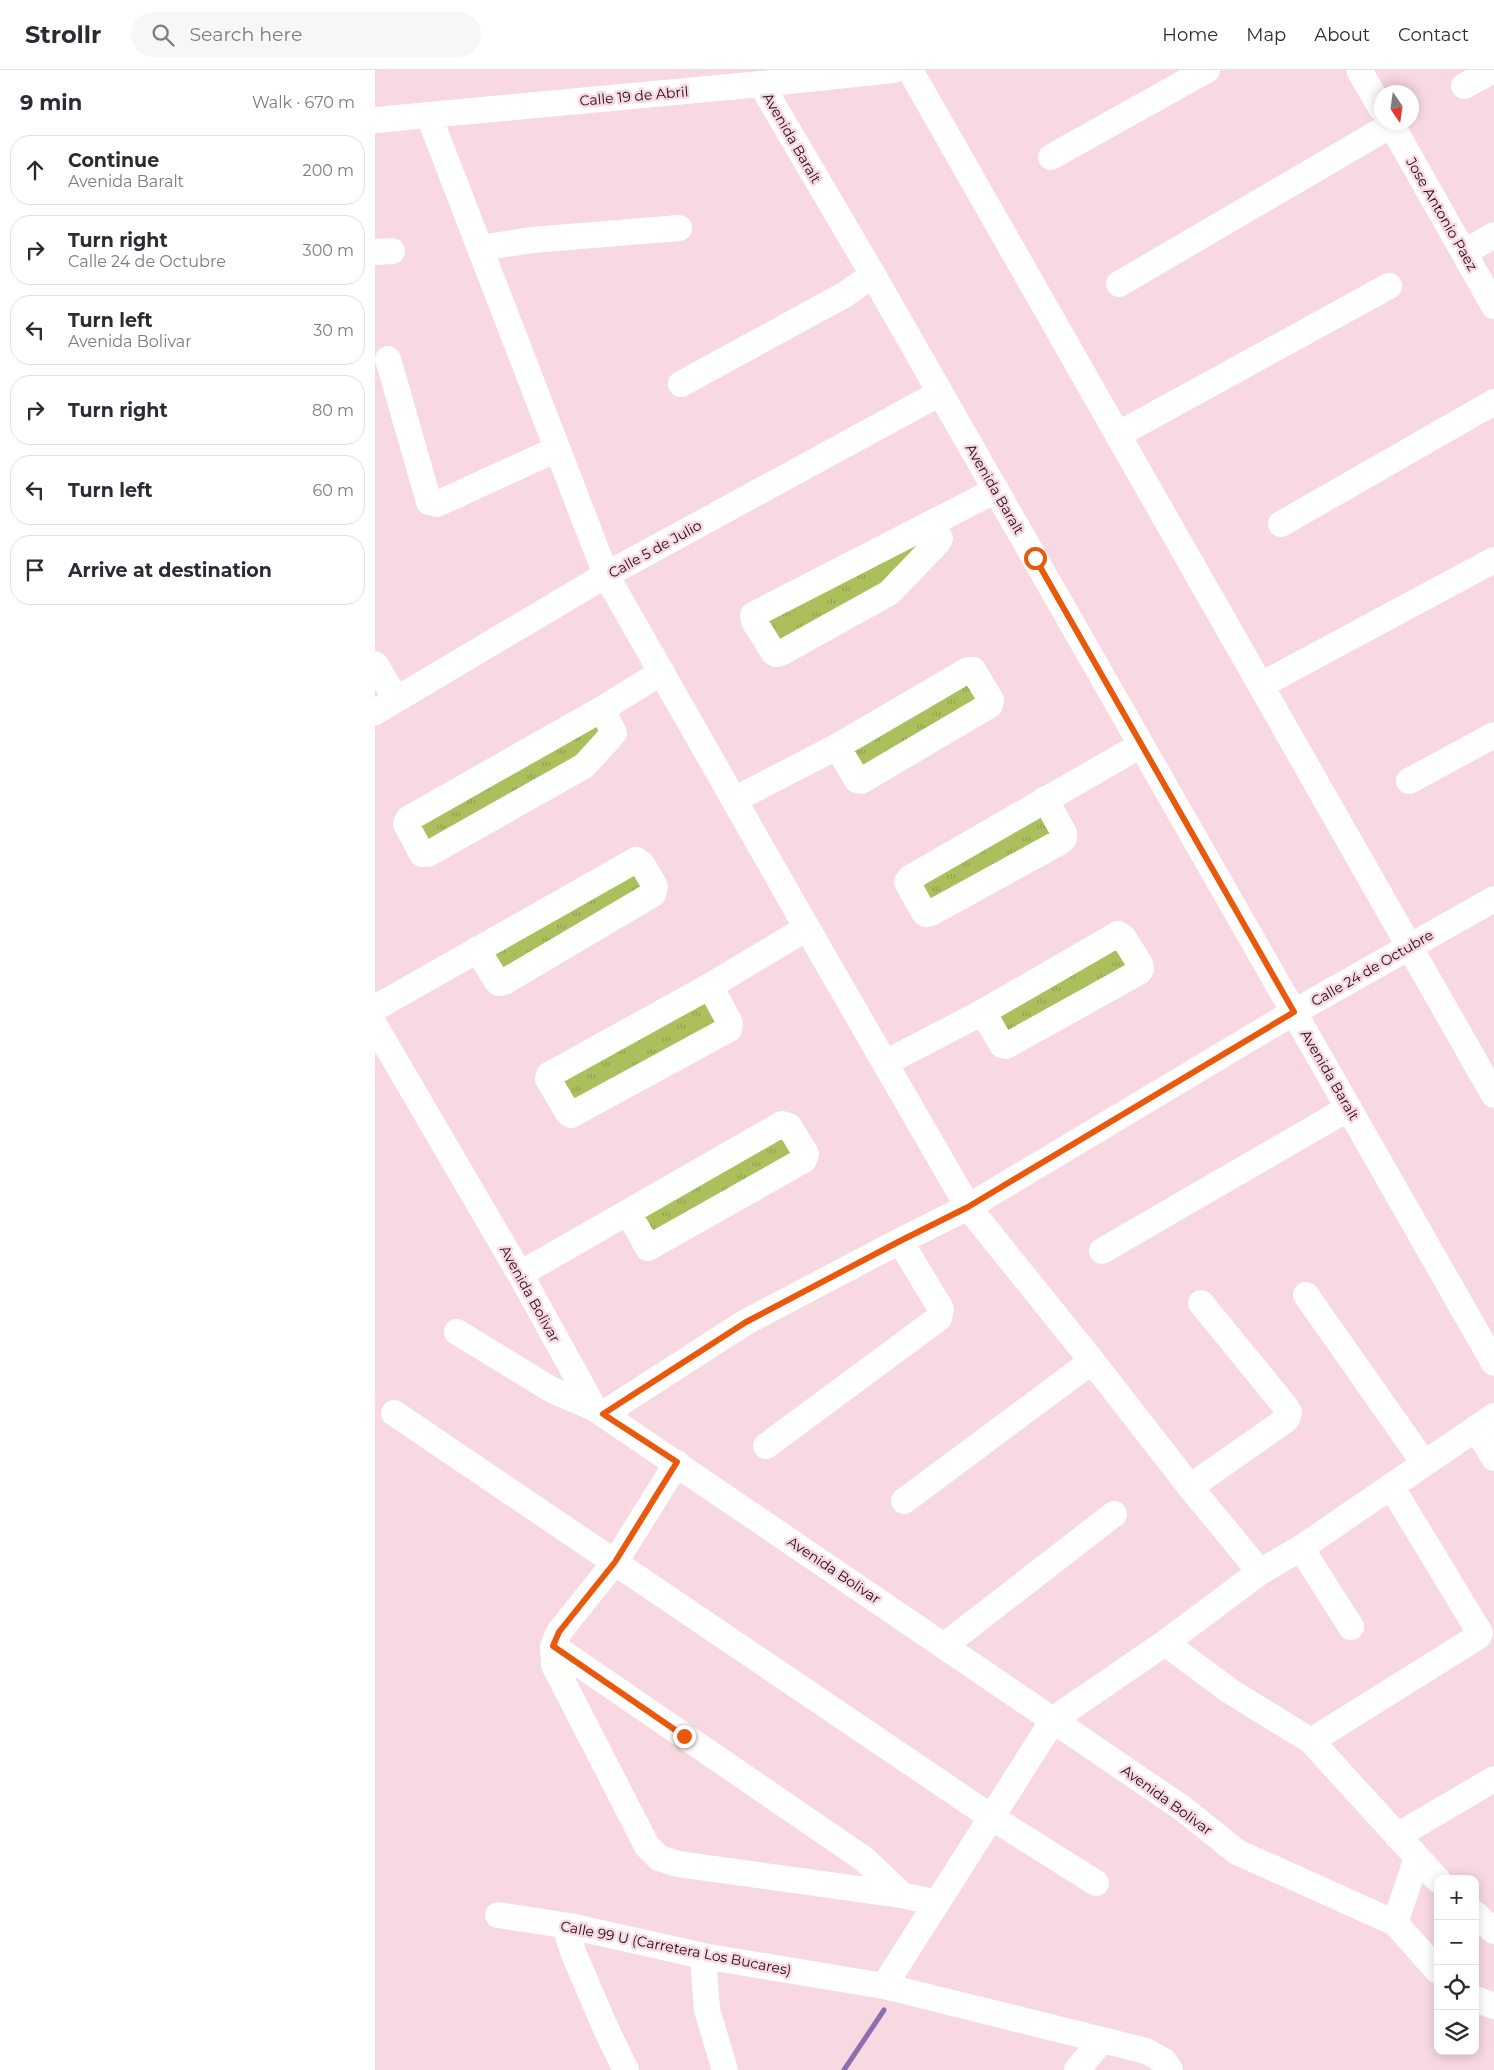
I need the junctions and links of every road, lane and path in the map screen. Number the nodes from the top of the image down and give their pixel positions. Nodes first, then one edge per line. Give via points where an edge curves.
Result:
1 (893, 70) edge
2 (910, 70) edge
3 (1207, 70) edge
4 (1359, 70) edge
5 (1494, 70) edge
6 (761, 84) junction
7 (1464, 86) dead end
8 (1374, 96) edge
9 (429, 116) junction
10 (375, 120) edge
11 (1374, 127) edge
12 (1393, 130) edge
13 (1051, 157) dead end
14 (679, 228) dead end
15 (1494, 235) edge
16 (480, 248) junction
17 (1464, 253) junction
18 (873, 275) junction
19 (1119, 284) dead end
20 (1389, 286) dead end
21 (1494, 306) edge
22 (388, 359) dead end
23 (681, 384) dead end
24 (940, 393) junction
25 (1494, 402) edge
26 (1119, 434) junction
27 (557, 449) junction
28 (996, 490) junction
29 (932, 522) junction
30 (1281, 524) dead end
31 (1494, 560) edge
32 (606, 575) junction
33 (375, 664) edge
34 (661, 672) junction
35 (1261, 685) junction
36 (386, 706) edge
37 (602, 709) junction
38 (1494, 735) edge
39 (1141, 745) junction
40 (838, 746) junction
41 (1409, 782) dead end
42 (1045, 799) junction
43 (734, 800) junction
44 (1494, 899) edge
45 (807, 928) junction
46 (1409, 947) junction
47 (477, 949) junction
48 (710, 986) junction
49 (375, 1008) edge
50 (983, 1012) junction
51 (1294, 1012) junction
52 (375, 1026) edge
53 (885, 1063) junction
54 (1494, 1095) edge
55 (1349, 1108) junction
56 (968, 1207) junction
57 (628, 1212) junction
58 (900, 1241) junction
59 (1102, 1251) dead end
60 (520, 1274) junction
61 (1306, 1295) dead end
62 (1201, 1304) dead end
63 (457, 1332) dead end
64 (1092, 1361) junction
65 (1494, 1363) edge
66 (598, 1411) junction
67 (395, 1413) dead end
68 (1485, 1422) edge
69 (766, 1446) dead end
70 (1494, 1458) edge
71 (677, 1462) junction
72 (1424, 1463) junction
73 (1391, 1486) junction
74 (1190, 1487) junction
75 (904, 1501) dead end
76 (1114, 1514) dead end
77 (1301, 1548) junction
78 (615, 1562) junction
79 (1260, 1572) junction
80 (1351, 1627) dead end
81 (1165, 1642) junction
82 (945, 1645) junction
83 (553, 1646) junction
84 (1054, 1719) junction
85 (1311, 1741) junction
86 (1494, 1779) edge
87 (991, 1817) junction
88 (1397, 1836) junction
89 (1417, 1858) junction
90 (1434, 1876) edge
91 (1096, 1883) dead end
92 (902, 1895) junction
93 (937, 1903) junction
94 (498, 1914) dead end
95 (1479, 1918) edge
96 (1395, 1923) junction
97 (570, 1926) junction
98 (1494, 1931) edge
99 (703, 1956) junction
100 (1434, 1967) edge
101 (885, 1986) junction
102 (1479, 2000) edge
103 (1494, 2006) edge
104 (1103, 2040) junction
105 (626, 2070) edge
106 (725, 2070) edge
107 (1077, 2070) edge
108 (1170, 2070) edge

1 - 6 street, Calle 19 de Abril
2 - 26 street
3 - 13 street
4 - 8 street, Jose Antonio Paez
5 - 7 street
6 - 9 street, Calle 19 de Abril
6 - 18 street, Avenida Baralt
9 - 10 street, Calle 19 de Abril
9 - 16 street
11 - 19 street
12 - 17 street, Jose Antonio Paez
14 - 16 street via 532,240
15 - 17 street
16 - 27 street
17 - 21 street, Jose Antonio Paez
18 - 23 street via 844,295
18 - 24 street, Avenida Baralt
20 - 26 street
22 - 27 street via 429,502 437,504
24 - 28 street, Avenida Baralt
24 - 32 street, Calle 5 de Julio
25 - 30 street
26 - 35 street
27 - 32 street
28 - 29 street
28 - 39 street, Avenida Baralt
29 - 29 street via 753,615 773,652 781,653 889,593 939,542
31 - 35 street
32 - 34 street
32 - 36 street, Calle 5 de Julio
33 - 36 street
34 - 37 street
34 - 43 street
35 - 46 street
37 - 37 street via 408,819 406,824 422,854 428,854 584,766 614,733
38 - 41 street
39 - 42 street
39 - 51 street, Avenida Baralt
40 - 40 street via 968,670 973,670 991,700 990,705 861,781 857,780
40 - 43 street
42 - 42 street via 910,878 907,882 923,911 931,913 1060,842 1064,832
43 - 45 street
44 - 46 street, Calle 24 de Octubre
45 - 48 street
45 - 53 street
46 - 51 street, Calle 24 de Octubre
46 - 54 street
47 - 47 street via 637,860 655,886 653,894 504,982 496,980
47 - 49 street
48 - 48 street via 549,1075 548,1079 568,1114 729,1029 730,1024
50 - 50 street via 1118,934 1123,936 1140,964 1139,972 1006,1046 1001,1044
50 - 53 street
51 - 55 street, Avenida Baralt
51 - 56 street, Calle 24 de Octubre
52 - 60 street, Avenida Bolivar
53 - 56 street
55 - 59 street
55 - 65 street, Avenida Baralt
56 - 58 street, Calle 24 de Octubre
56 - 64 street
57 - 57 street via 782,1124 789,1126 806,1154 804,1160 648,1248
57 - 60 street
58 - 66 street, Calle 24 de Octubre via 746,1322
58 - 69 street via 941,1309 939,1318
60 - 66 street, Avenida Bolivar
61 - 72 street
62 - 74 street via 1289,1413 1287,1419
63 - 66 street via 552,1390
64 - 74 street
64 - 75 street
66 - 71 street, Avenida Bolivar
67 - 78 street
68 - 70 street
68 - 72 street
71 - 78 street
71 - 82 street, Avenida Bolivar
72 - 73 street
73 - 77 street
73 - 85 street via 1480,1634
74 - 79 street
76 - 82 street
77 - 79 street
77 - 80 street
78 - 83 street via 559,1632
78 - 87 street
79 - 81 street
81 - 84 street
81 - 85 street via 1229,1691
82 - 84 street, Avenida Bolivar
83 - 92 street via 864,1859
83 - 92 street via 554,1664 647,1846 659,1858 678,1864
84 - 87 street
84 - 96 street, Avenida Bolivar via 1182,1808 1237,1852
85 - 88 street
86 - 88 street
87 - 91 street
87 - 93 street
88 - 89 street
89 - 90 street
89 - 96 street
92 - 93 street
93 - 101 street
94 - 97 street, Calle 99 U (Carretera Los Bucares)
95 - 98 street
96 - 100 street, Avenida Bolivar
97 - 99 street, Calle 99 U (Carretera Los Bucares)
97 - 105 street via 568,1935 573,1952
99 - 101 street, Calle 99 U (Carretera Los Bucares)
99 - 106 street via 707,2010
101 - 104 street, Calle 99 U (Carretera Los Bucares)
102 - 103 street
104 - 107 street
104 - 108 street, Calle 99 U (Carretera Los Bucares) via 1146,2051 1164,2061

